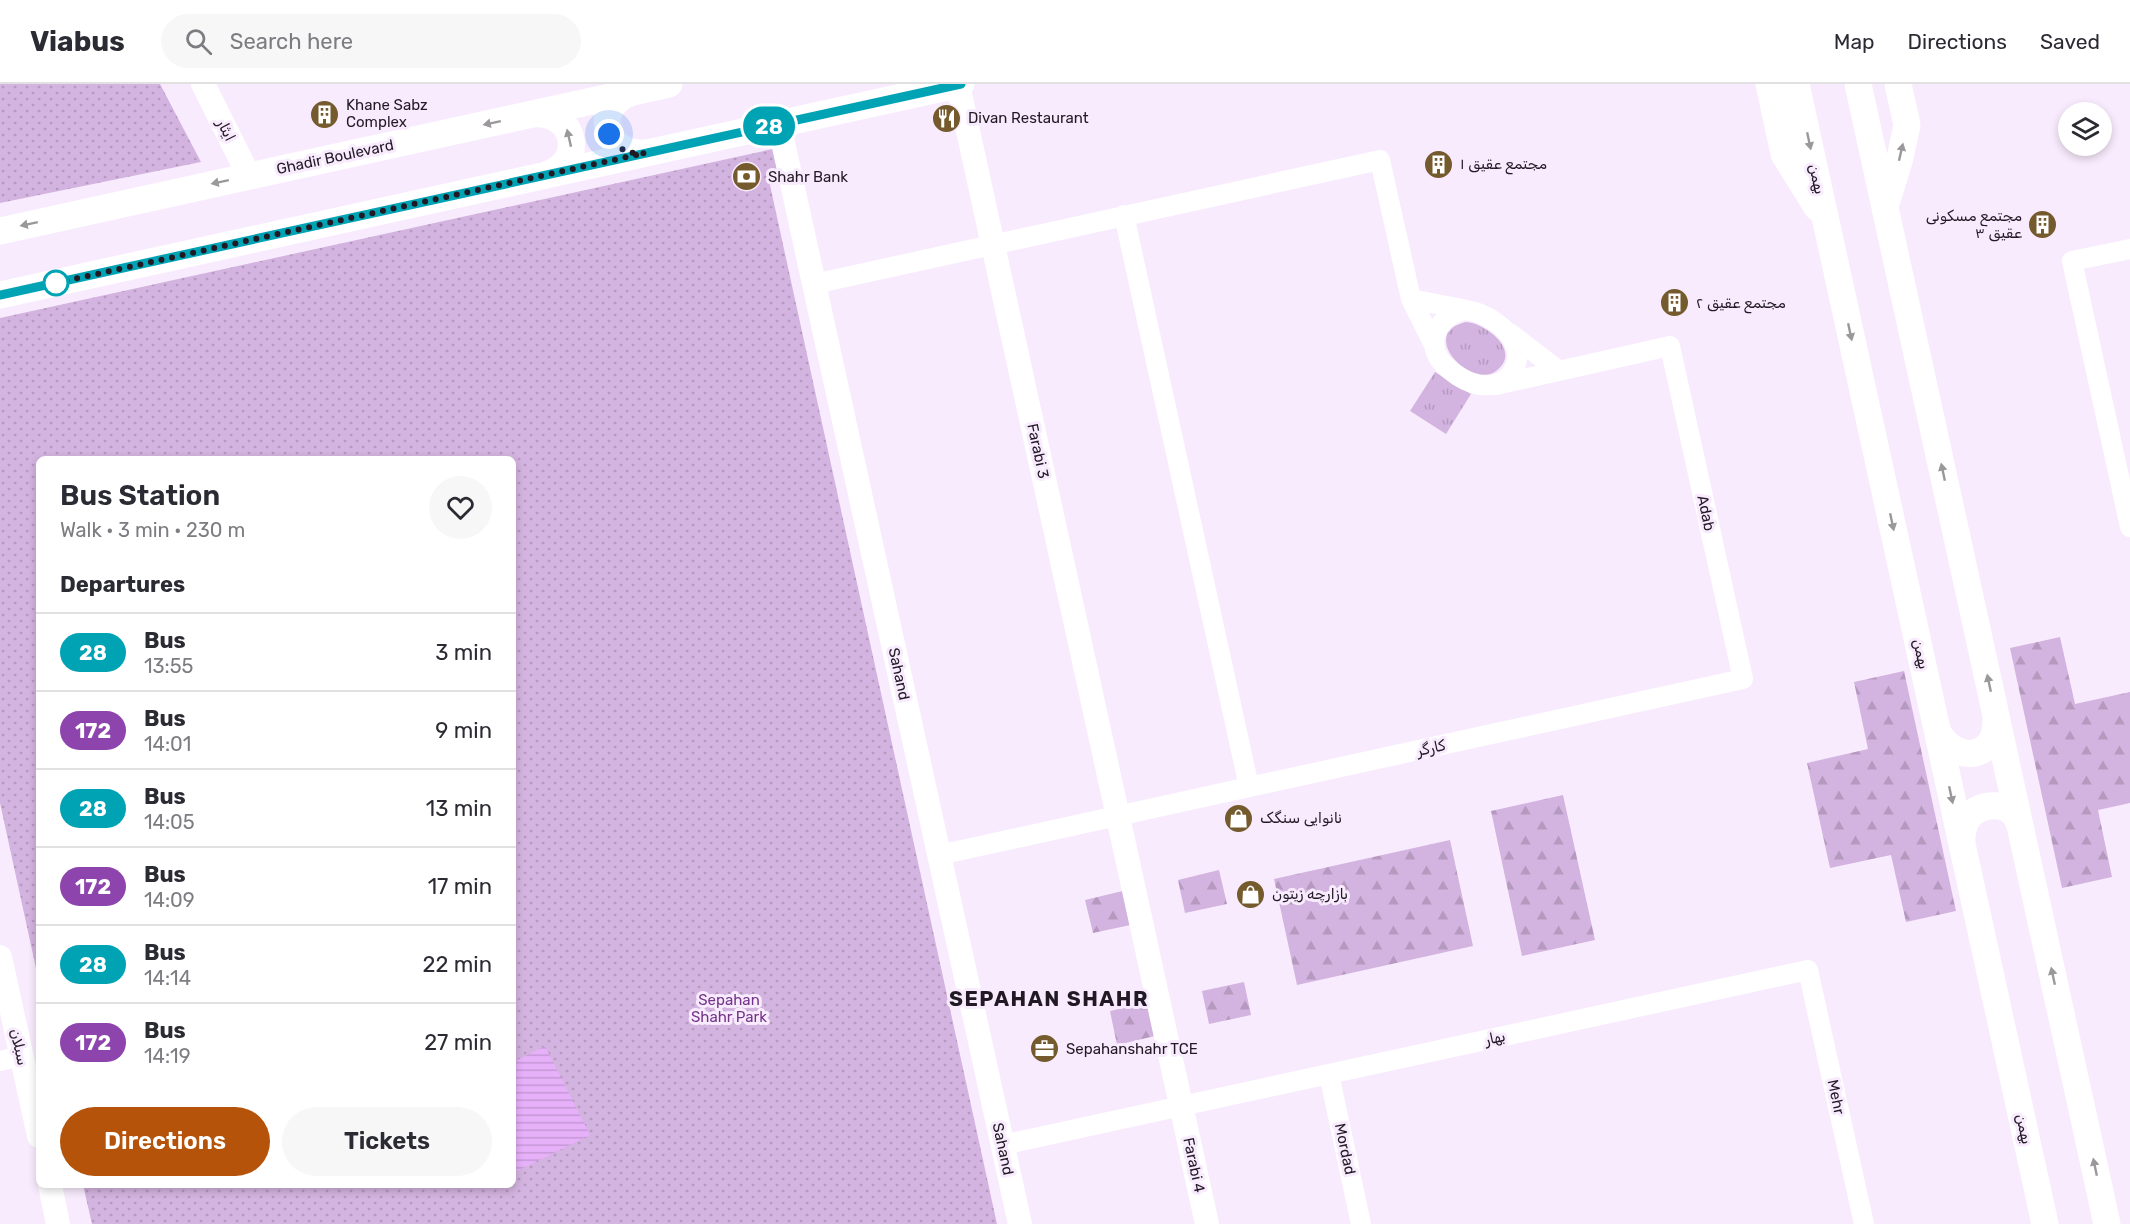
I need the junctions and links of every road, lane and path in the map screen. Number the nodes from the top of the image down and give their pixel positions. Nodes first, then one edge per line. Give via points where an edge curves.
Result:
1 (203, 84) edge
2 (669, 84) edge
3 (959, 84) edge
4 (1769, 84) edge
5 (1796, 84) edge
6 (1858, 84) edge
7 (1898, 84) edge
8 (632, 92) junction
9 (533, 114) junction
10 (779, 124) junction
11 (645, 153) junction
12 (547, 175) junction
13 (249, 176) junction
14 (1885, 208) junction
15 (1124, 215) junction
16 (1826, 221) junction
17 (0, 231) edge
18 (993, 245) junction
19 (2130, 249) edge
20 (814, 284) junction
21 (0, 295) edge
22 (1411, 299) junction
23 (1476, 311) junction
24 (1510, 333) junction
25 (1434, 345) junction
26 (1558, 371) junction
27 (1496, 385) junction
28 (2130, 527) edge
29 (1743, 679) joint
30 (1996, 716) junction
31 (1937, 729) junction
32 (1249, 787) junction
33 (1118, 817) junction
34 (2021, 830) junction
35 (1962, 843) junction
36 (939, 855) junction
37 (0, 957) edge
38 (1808, 970) joint
39 (11, 1059) edge
40 (1329, 1074) junction
41 (1181, 1106) junction
42 (36, 1128) edge
43 (1002, 1145) junction
44 (51, 1188) edge
45 (58, 1224) edge
46 (1020, 1224) edge
47 (1207, 1224) edge
48 (1361, 1224) edge
49 (1864, 1224) edge
50 (2045, 1224) edge
51 (2107, 1224) edge

1 - 13 street, ایثار
2 - 8 main road, Ghadir Boulevard
3 - 10 main road
3 - 18 street, Farabi 3
4 - 16 main road via 1784,154
5 -> 16 main road, بهمن
6 - 14 main road
14 -> 7 main road via 1907,125
8 - 9 main road, Ghadir Boulevard
8 - 11 main road via 622,96 609,110 608,129 611,139 626,152
12 -> 9 main road via 569,157 571,138 561,121 543,113
9 -> 13 main road, Ghadir Boulevard
10 - 11 main road
10 - 20 street, Sahand
11 - 12 main road
12 - 21 main road
13 -> 17 main road, Ghadir Boulevard
30 -> 14 main road
15 - 18 street
15 - 22 street via 1380,160
15 - 32 street
16 -> 31 main road, بهمن
18 - 20 street
18 - 33 street, Farabi 3
19 - 28 street via 2072,261
20 - 36 street, Sahand
22 - 23 street
22 - 25 street
23 - 24 street
23 - 25 street via 1455,312 1446,318
24 - 26 street
24 - 27 street via 1517,352 1516,362
25 - 27 street via 1449,370 1476,385
26 - 27 street
26 - 29 street, Adab via 1670,346
29 - 32 street, کارگر
30 - 31 main road via 1989,745 1969,754 1947,746
30 - 34 main road
31 -> 35 main road, بهمن
32 - 33 street, کارگر
33 - 36 street, کارگر
33 - 41 street, Farabi 3
34 - 35 main road via 2013,813 2005,807 1981,807 1964,824
51 -> 34 main road
35 - 50 main road, بهمن
36 - 43 street, Sahand
37 - 39 street, سبلان
38 - 40 street, بهار
38 - 49 street, Mehr
39 - 42 street, سبلان
40 - 41 street, بهار
40 - 48 street, Mordad
41 - 43 street, بهار
41 - 47 street, Farabi 4
43 - 46 street, Sahand
44 - 45 street

